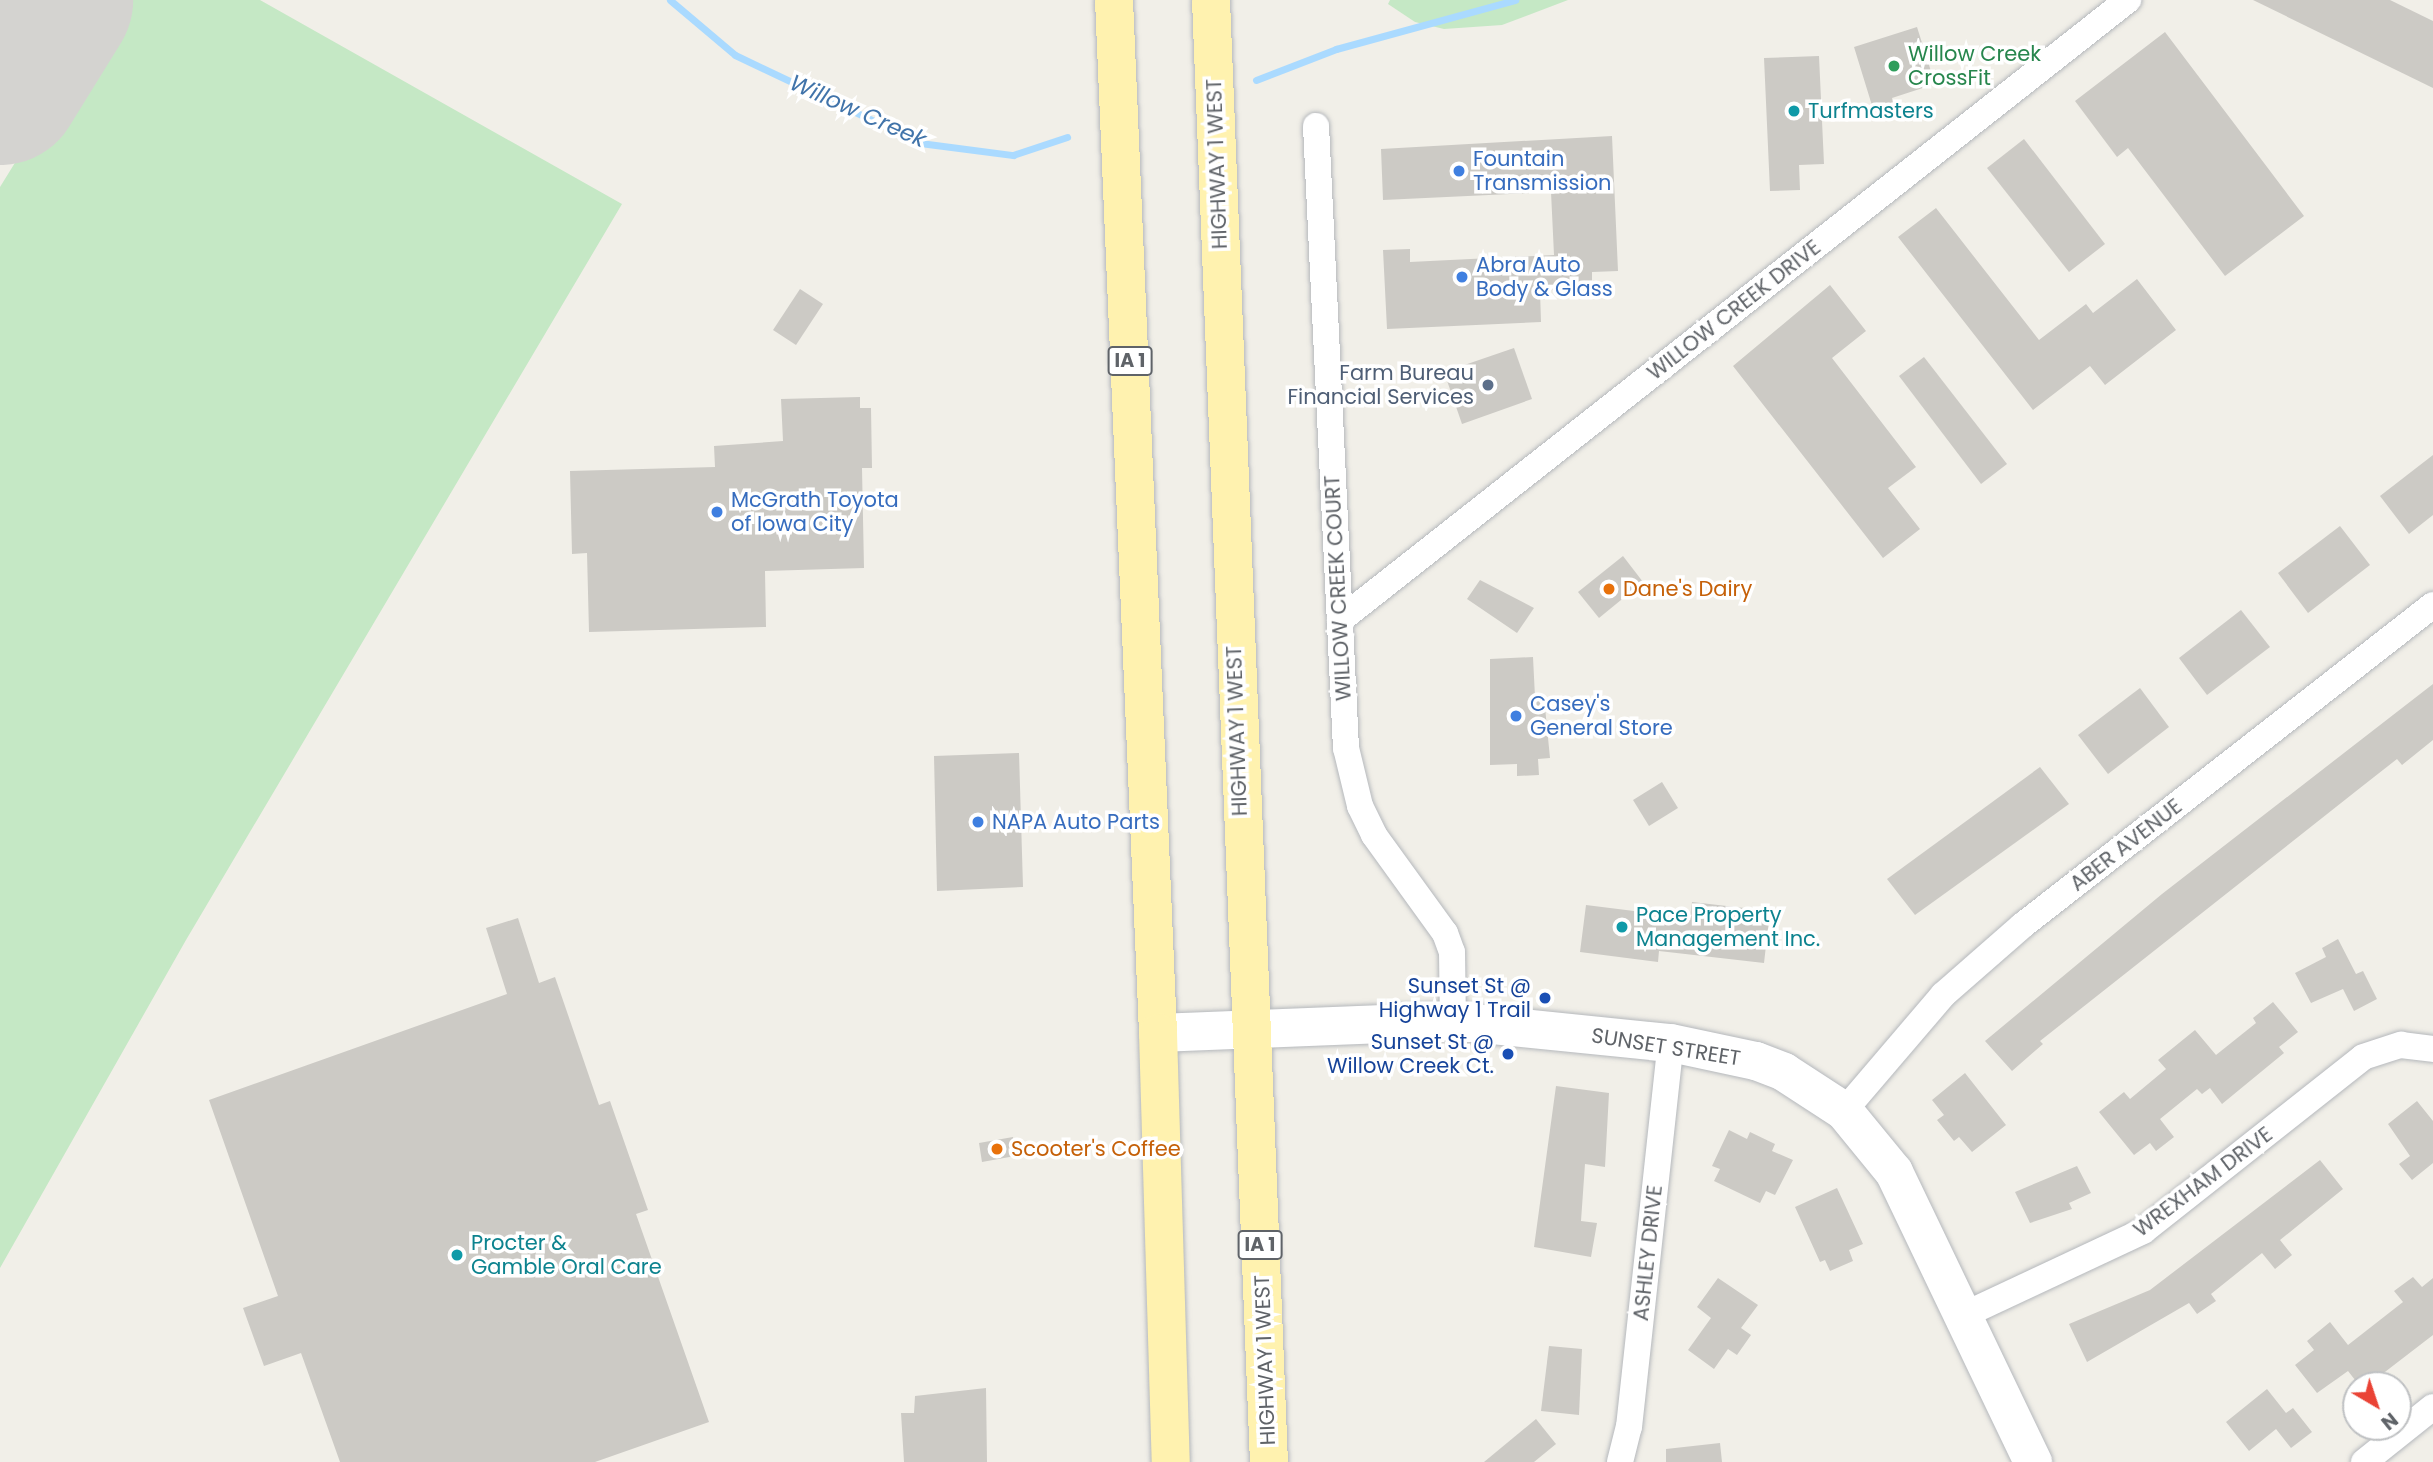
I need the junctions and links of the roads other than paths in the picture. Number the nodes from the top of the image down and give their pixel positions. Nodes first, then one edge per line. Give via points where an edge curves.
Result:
1 (1114, 0) edge
2 (1211, 0) edge
3 (2128, 0) edge
4 (1316, 126) dead end
5 (2433, 605) edge
6 (1340, 621) junction
7 (1453, 1021) junction
8 (1249, 1028) junction
9 (1158, 1033) junction
10 (1671, 1043) junction
11 (2433, 1049) edge
12 (1844, 1111) junction
13 (1965, 1315) junction
14 (2433, 1407) edge
15 (1171, 1462) edge
16 (1269, 1462) edge
17 (1620, 1462) edge
18 (2033, 1462) edge
19 (2364, 1462) edge

1 - 9 main road, IA 1
2 - 8 main road, HIGHWAY 1 WEST / IA 1
3 - 6 street, WILLOW CREEK DRIVE
4 - 6 street, WILLOW CREEK COURT
5 - 12 street, ABER AVENUE via 2023,925 1943,995
6 - 7 street, WILLOW CREEK COURT via 1346,748 1352,778 1374,835 1445,933 1452,952
7 - 8 street, SUNSET STREET
7 - 10 street, SUNSET STREET
8 - 9 street, SUNSET STREET
8 - 16 main road, HIGHWAY 1 WEST / IA 1
9 - 15 main road, IA 1
10 - 12 street, SUNSET STREET via 1756,1061 1784,1072
10 - 17 street, ASHLEY DRIVE via 1629,1427
11 - 13 street, WREXHAM DRIVE via 2401,1045 2363,1057 2143,1231
12 - 13 street, SUNSET STREET via 1894,1172
13 - 18 street, SUNSET STREET
14 - 19 street

